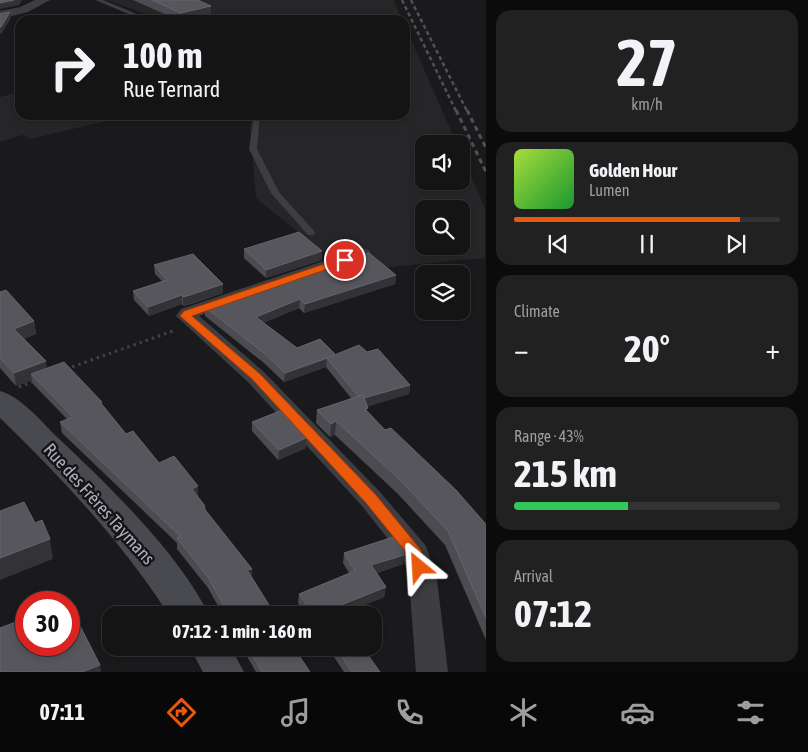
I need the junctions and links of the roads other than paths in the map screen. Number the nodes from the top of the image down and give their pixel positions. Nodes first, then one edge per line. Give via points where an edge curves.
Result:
1 (44, 0) edge
2 (98, 0) edge
3 (136, 15) edge
4 (0, 16) edge
5 (256, 120) edge
6 (311, 233) dead end
7 (362, 254) edge
8 (8, 394) edge
9 (184, 606) edge
10 (215, 656) edge
11 (224, 672) edge
12 (432, 672) edge

1 - 4 street via 24,10
2 - 3 lane
5 - 6 lane via 253,149 274,193
7 - 12 street via 186,316 256,377 371,499 416,554 423,579
8 - 9 street, Rue des Frères Taymans via 25,424 115,517
10 - 11 street

